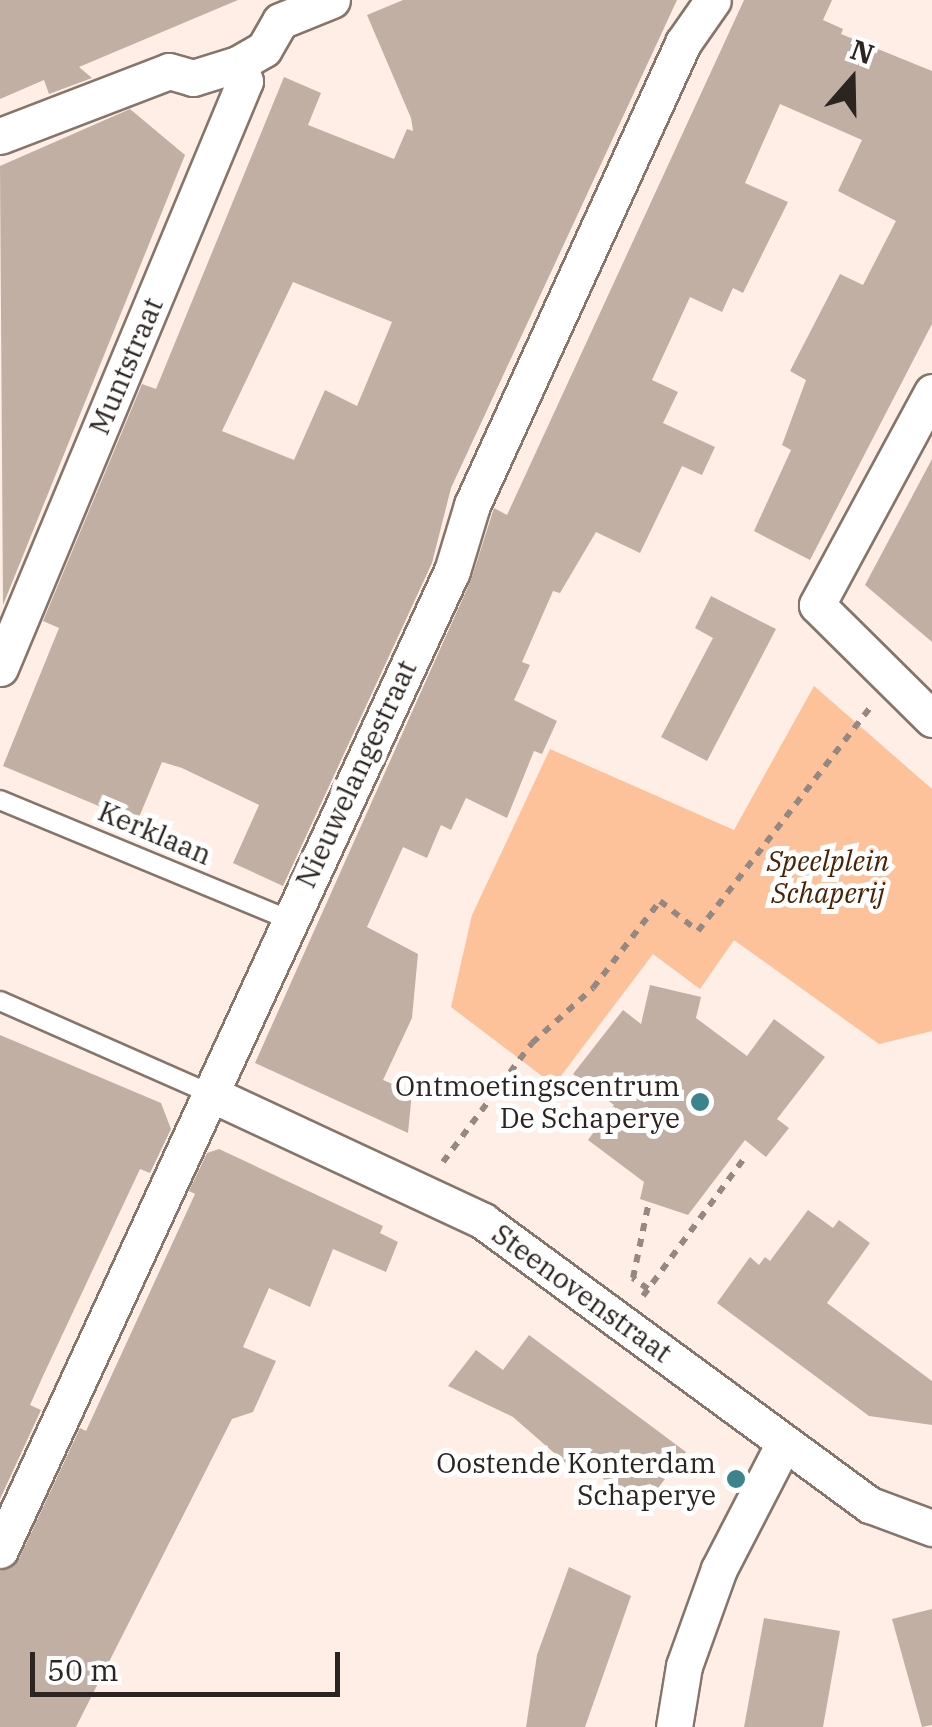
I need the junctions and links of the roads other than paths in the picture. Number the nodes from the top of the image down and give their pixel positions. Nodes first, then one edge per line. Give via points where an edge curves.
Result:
1 (332, 0) edge
2 (713, 0) edge
3 (238, 64) junction
4 (0, 136) edge
5 (932, 392) edge
6 (0, 668) edge
7 (932, 719) edge
8 (0, 800) edge
9 (288, 919) junction
10 (0, 1001) edge
11 (211, 1094) junction
12 (784, 1443) junction
13 (932, 1528) edge
14 (0, 1550) edge
15 (674, 1727) edge

1 - 3 street via 280,21 264,49
2 - 9 street, Nieuwelangestraat via 674,61 472,505 452,571
3 - 4 street via 193,78 169,71
3 - 6 street, Muntstraat via 245,81
5 - 7 street via 817,605
8 - 9 lane, Kerklaan
9 - 11 street, Nieuwelangestraat
10 - 11 lane
11 - 12 street, Steenovenstraat via 430,1196 533,1254
11 - 14 street, Nieuwelangestraat
12 - 13 street, Steenovenstraat via 870,1505
12 - 15 street via 719,1569 684,1666

